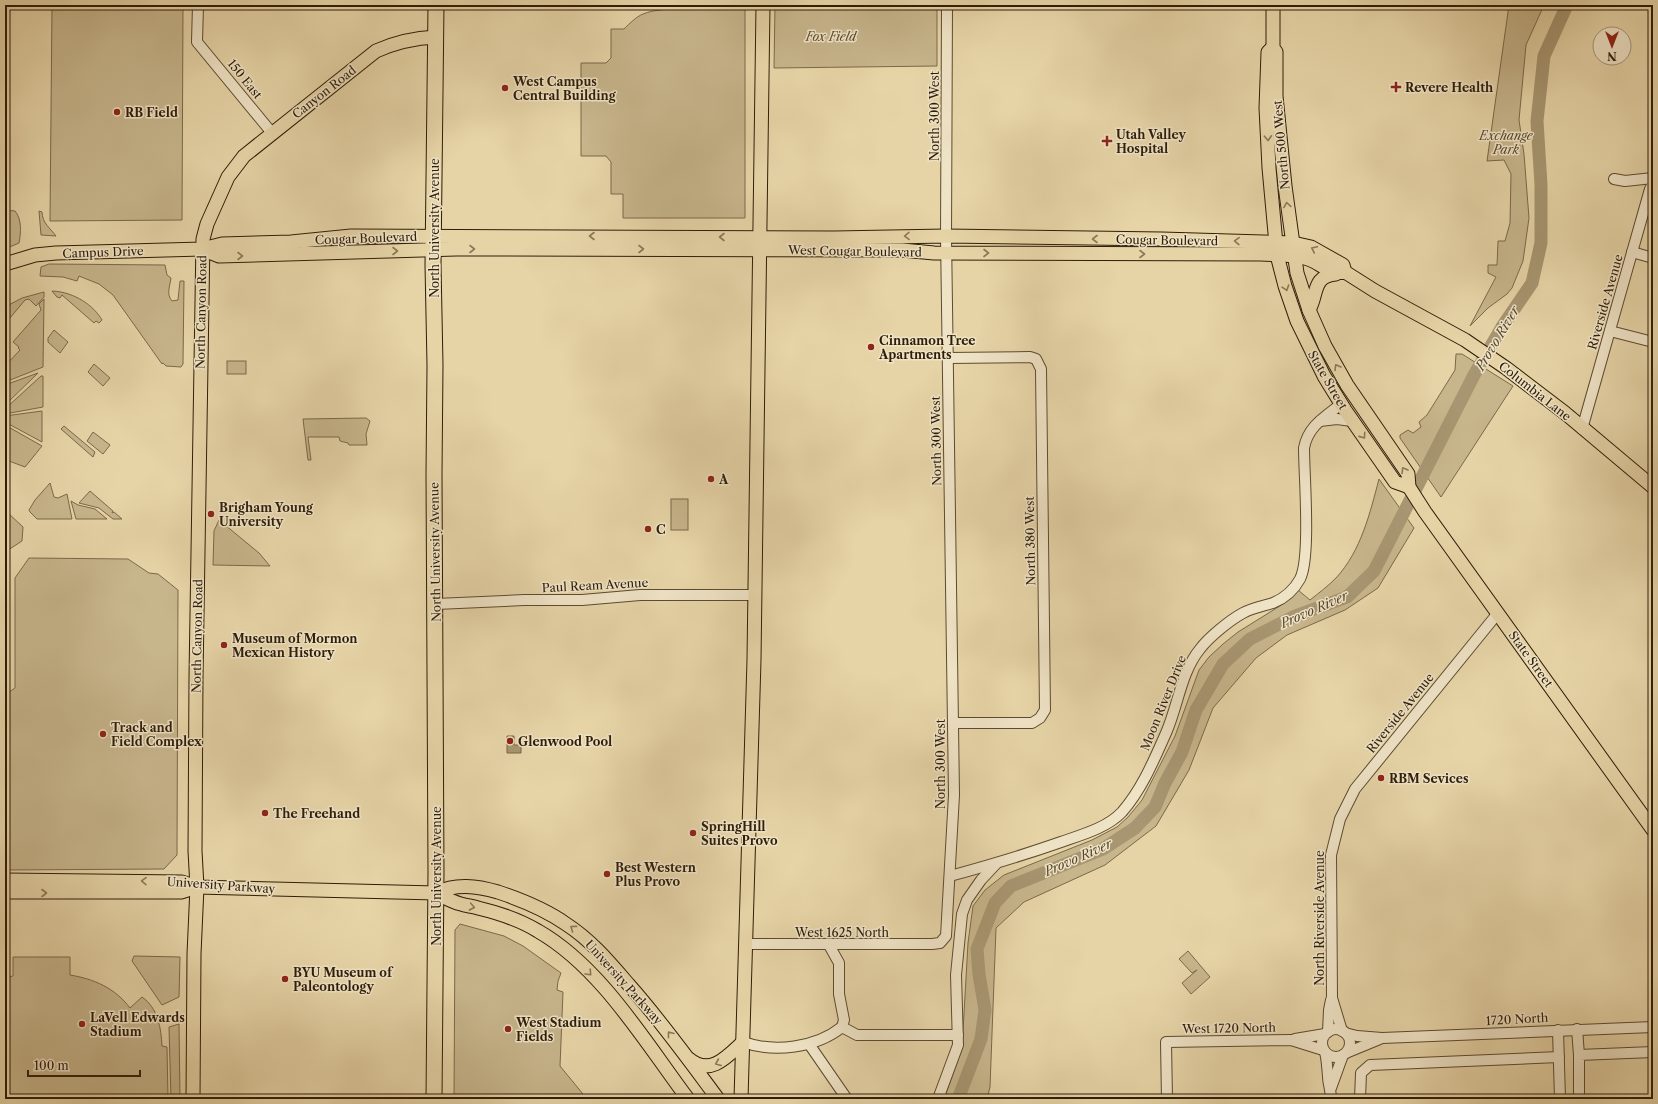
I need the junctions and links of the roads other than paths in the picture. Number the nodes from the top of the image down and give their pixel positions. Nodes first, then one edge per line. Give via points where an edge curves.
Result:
1 (198, 5) edge
2 (436, 5) edge
3 (763, 5) edge
4 (947, 5) edge
5 (1272, 5) edge
6 (436, 37) junction
7 (1273, 48) junction
8 (272, 133) junction
9 (228, 177) joint
10 (1653, 178) edge
11 (1614, 179) dead end
12 (1653, 184) edge
13 (946, 236) junction
14 (553, 237) joint
15 (761, 238) junction
16 (1040, 238) joint
17 (434, 243) junction
18 (1277, 248) junction
19 (202, 249) junction
20 (588, 249) joint
21 (1294, 250) junction
22 (947, 252) junction
23 (1632, 252) junction
24 (1122, 254) joint
25 (1652, 255) edge
26 (5, 264) edge
27 (1341, 273) junction
28 (1309, 310) junction
29 (1610, 331) junction
30 (1653, 342) edge
31 (948, 358) junction
32 (1341, 404) junction
33 (1365, 411) junction
34 (1320, 421) junction
35 (1352, 421) junction
36 (1582, 428) junction
37 (1409, 487) junction
38 (1653, 487) edge
39 (756, 595) junction
40 (436, 604) junction
41 (1498, 613) junction
42 (954, 723) junction
43 (1653, 830) edge
44 (1334, 837) joint
45 (996, 864) junction
46 (950, 876) junction
47 (5, 880) edge
48 (196, 886) junction
49 (5, 892) edge
50 (436, 893) junction
51 (745, 944) junction
52 (940, 944) joint
53 (829, 945) junction
54 (1332, 998) junction
55 (842, 1027) junction
56 (1653, 1027) edge
57 (1577, 1029) junction
58 (1558, 1030) junction
59 (1344, 1032) junction
60 (1327, 1033) junction
61 (958, 1035) junction
62 (1382, 1038) junction
63 (1292, 1040) junction
64 (743, 1042) junction
65 (809, 1044) junction
66 (1324, 1051) junction
67 (1653, 1052) edge
68 (1344, 1054) junction
69 (1578, 1055) junction
70 (1559, 1057) junction
71 (688, 1058) junction
72 (1331, 1088) junction
73 (193, 1099) edge
74 (434, 1099) edge
75 (688, 1099) edge
76 (718, 1099) edge
77 (741, 1099) edge
78 (847, 1099) edge
79 (938, 1099) edge
80 (1167, 1099) edge
81 (1331, 1099) edge
82 (1360, 1099) edge
83 (1560, 1099) edge
84 (1579, 1099) edge

1 - 8 street, 150 East via 198,42
2 - 6 highway, North University Avenue
3 - 15 main road
4 - 13 street, North 300 West
5 - 7 main road, North 500 West
6 - 8 main road, Canyon Road via 394,43 376,51
6 - 17 highway, North University Avenue
7 -> 18 main road, North 500 West via 1268,52 1266,108
21 -> 7 main road, North 500 West via 1276,96 1276,52
8 - 9 main road, Canyon Road via 251,149
9 - 19 main road, North Canyon Road via 207,224
10 - 11 street via 1625,181
12 - 23 street, Riverside Avenue
13 -> 15 main road, West Cougar Boulevard
13 - 16 main road, West Cougar Boulevard
13 - 22 street, North 300 West
15 -> 14 main road, West Cougar Boulevard
14 - 17 main road, Cougar Boulevard
20 -> 15 main road, West Cougar Boulevard
15 - 22 main road, West Cougar Boulevard
15 - 39 main road
18 -> 16 main road, Cougar Boulevard
17 - 19 main road, Cougar Boulevard via 351,236 300,242 222,244
19 -> 17 main road, Cougar Boulevard via 220,256 356,252
17 -> 20 main road, Cougar Boulevard
17 - 40 highway, North University Avenue
18 - 21 main road, Cougar Boulevard
24 -> 18 main road, Cougar Boulevard
18 -> 32 main road, State Street via 1284,286 1297,321 1310,351
19 - 26 main road, Campus Drive via 56,253 35,255
19 - 48 main road, North Canyon Road
21 - 27 main road, Columbia Lane via 1314,249 1343,265
21 - 28 main road, State Street via 1297,273
22 -> 24 main road, West Cougar Boulevard
22 - 31 street, North 300 West
23 - 25 street
23 - 29 street, Riverside Avenue
27 - 28 main road via 1326,276 1317,284 1313,304
27 - 36 main road, Columbia Lane via 1465,340 1506,368
33 -> 28 main road, State Street via 1324,346
29 - 30 street
29 - 36 street, Riverside Avenue
31 - 42 street, North 300 West
31 - 42 street, North 380 West via 1022,357 1036,359 1040,369 1044,714 1027,724
32 - 33 main road
32 - 34 street, Moon River Drive
32 - 35 main road, State Street
37 -> 33 main road, State Street via 1408,474
34 - 35 street
34 - 45 street, Moon River Drive via 1312,427 1305,440 1304,566 1301,578 1294,588 1285,597 1244,612 1200,648 1187,672 1170,724 1154,759 1136,795 1121,813 1087,833
35 -> 37 main road, State Street via 1395,482
36 - 38 main road, Columbia Lane
37 - 41 main road, State Street
39 - 40 street, Paul Ream Avenue via 640,595 582,600
39 - 51 main road
40 - 50 highway, North University Avenue
41 - 43 main road, State Street
41 - 44 street, Riverside Avenue via 1355,788
42 - 46 street, North 300 West
44 - 54 street, North Riverside Avenue via 1330,872
45 - 46 street
45 - 61 street via 967,900 962,914 956,975
46 - 52 street, North 300 West via 946,931
48 -> 47 main road, University Parkway via 182,882
49 -> 48 main road via 181,892
48 - 50 main road, University Parkway
48 - 73 main road, North Canyon Road
71 -> 50 main road, University Parkway via 614,967 590,942 567,924 531,904 493,891 461,886 450,887
50 - 74 highway, North University Avenue
50 -> 75 main road, University Parkway via 460,904 517,920 537,930 576,959 617,1004
51 - 53 street, West 1625 North
51 - 64 main road
52 - 53 street, West 1625 North
53 - 55 street via 839,963 839,994 844,1020
54 - 59 street, North Riverside Avenue
54 - 60 street, North Riverside Avenue
55 - 61 street via 857,1036
55 - 65 street
56 - 57 street, 1720 North
57 - 58 street, 1720 North
57 - 69 street
58 - 62 street, 1720 North
58 - 70 street
59 - 60 street via 1335,1030
59 - 62 street, 1720 North
59 - 68 street via 1350,1043
60 - 63 street, West 1720 North
60 - 66 street via 1322,1040
61 - 79 street via 958,1045
62 - 68 street, 1720 North
63 - 66 street, West 1720 North
63 - 80 street, West 1720 North via 1166,1042
64 - 65 street via 758,1047
64 -> 71 main road via 715,1065 701,1065
64 - 77 main road
65 - 78 street
66 - 68 street via 1334,1057
66 - 72 street
67 - 69 street
68 - 72 street
69 - 84 street
70 - 82 street via 1370,1065 1361,1073
70 - 83 street
71 - 76 main road, University Parkway
72 - 81 street

